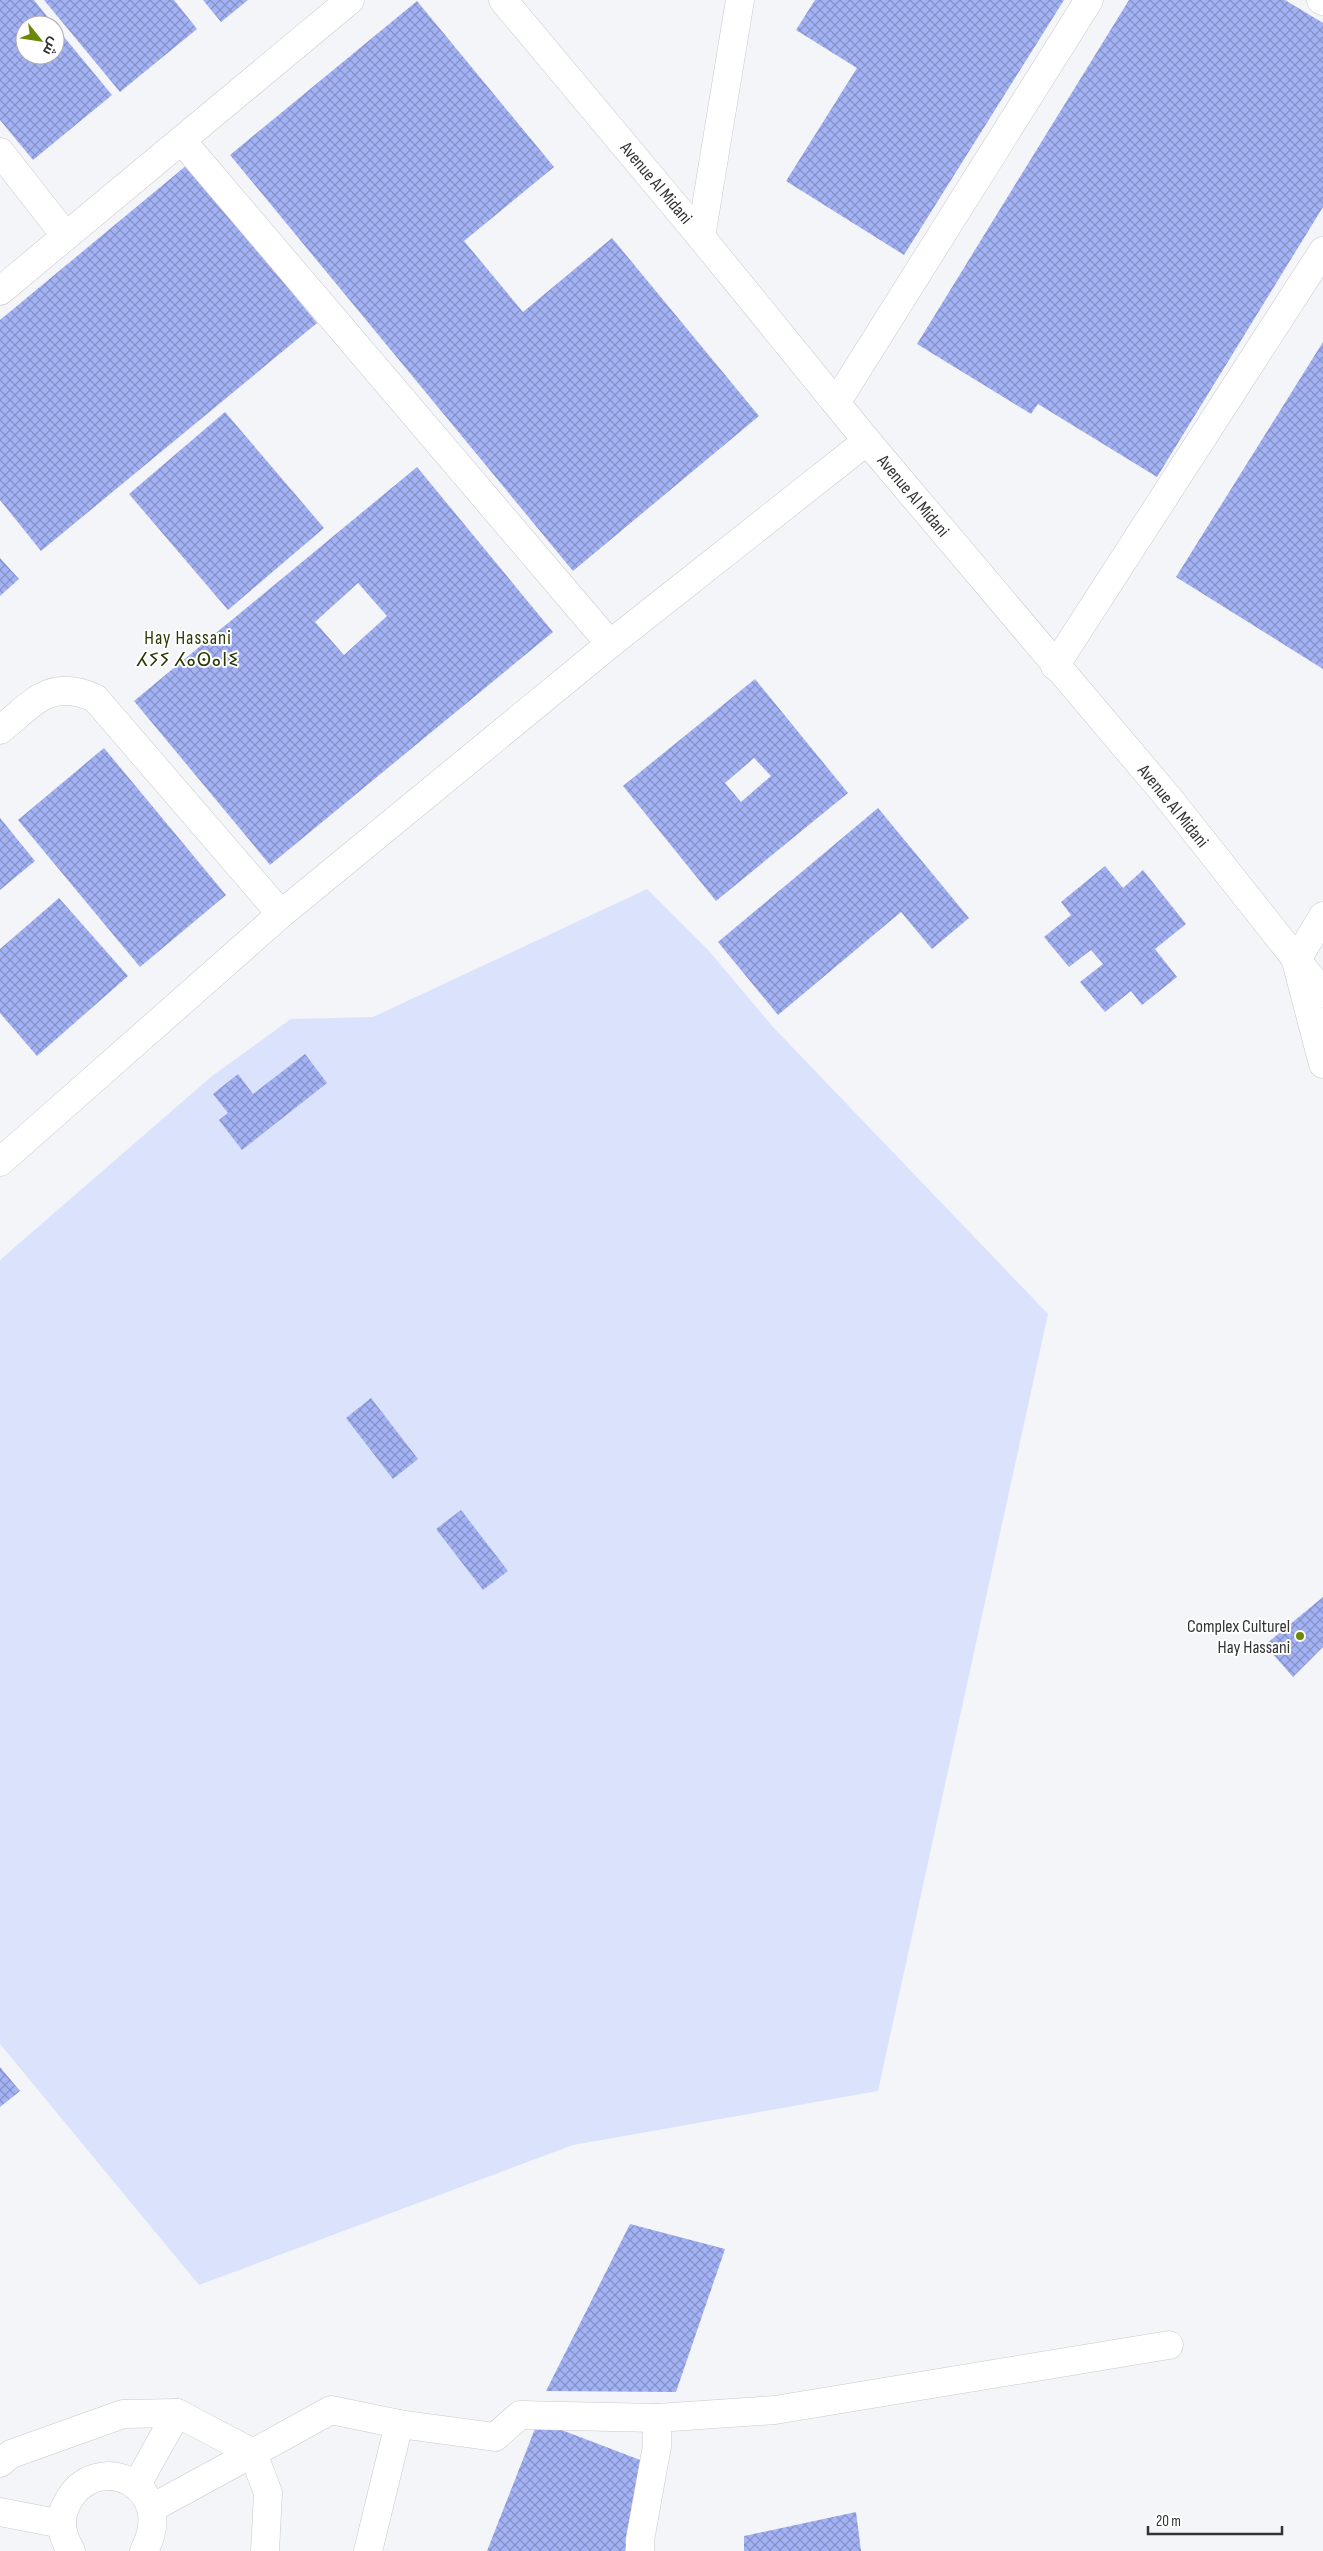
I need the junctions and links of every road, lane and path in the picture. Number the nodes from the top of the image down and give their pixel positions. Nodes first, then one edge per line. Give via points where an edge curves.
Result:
1 (350, 0) edge
2 (502, 0) edge
3 (740, 0) edge
4 (1089, 0) edge
5 (182, 141) junction
6 (0, 152) edge
7 (65, 235) junction
8 (701, 237) junction
9 (1323, 251) edge
10 (0, 291) edge
11 (836, 402) junction
12 (867, 441) junction
13 (610, 644) junction
14 (1055, 666) junction
15 (0, 730) edge
16 (280, 914) junction
17 (1323, 916) edge
18 (1296, 961) junction
19 (1323, 992) edge
20 (1323, 1064) edge
21 (0, 1162) edge
22 (1169, 2345) dead end
23 (177, 2413) junction
24 (656, 2418) junction
25 (399, 2424) junction
26 (253, 2453) junction
27 (0, 2463) edge
28 (136, 2486) junction
29 (152, 2508) junction
30 (0, 2512) edge
31 (61, 2542) edge
32 (144, 2551) edge
33 (265, 2551) edge
34 (368, 2551) edge
35 (640, 2551) edge

1 - 5 street
2 - 8 street, Avenue Al Midani
3 - 8 street
4 - 11 street
5 - 7 street
5 - 13 street
6 - 7 street
7 - 10 street
8 - 11 street, Avenue Al Midani
9 - 14 street
11 - 12 street, Avenue Al Midani
12 - 13 street
12 - 14 street, Avenue Al Midani
13 - 16 street
14 - 18 street, Avenue Al Midani via 1167,796
15 - 16 street via 48,692 65,689 94,698
16 - 21 street
17 - 18 street
18 - 19 street, Avenue Al Midani
18 - 20 street
22 - 24 street via 776,2410
23 - 26 street
23 - 27 street via 123,2414 11,2454
23 - 28 street
24 - 25 street via 520,2415 495,2438
24 - 35 street via 657,2446
25 - 26 street via 330,2410
25 - 34 street
26 - 29 street
26 - 33 street via 268,2492
28 - 29 street
28 - 31 street via 124,2478 109,2476 83,2484 68,2502
29 - 32 street via 154,2522
30 - 31 street

